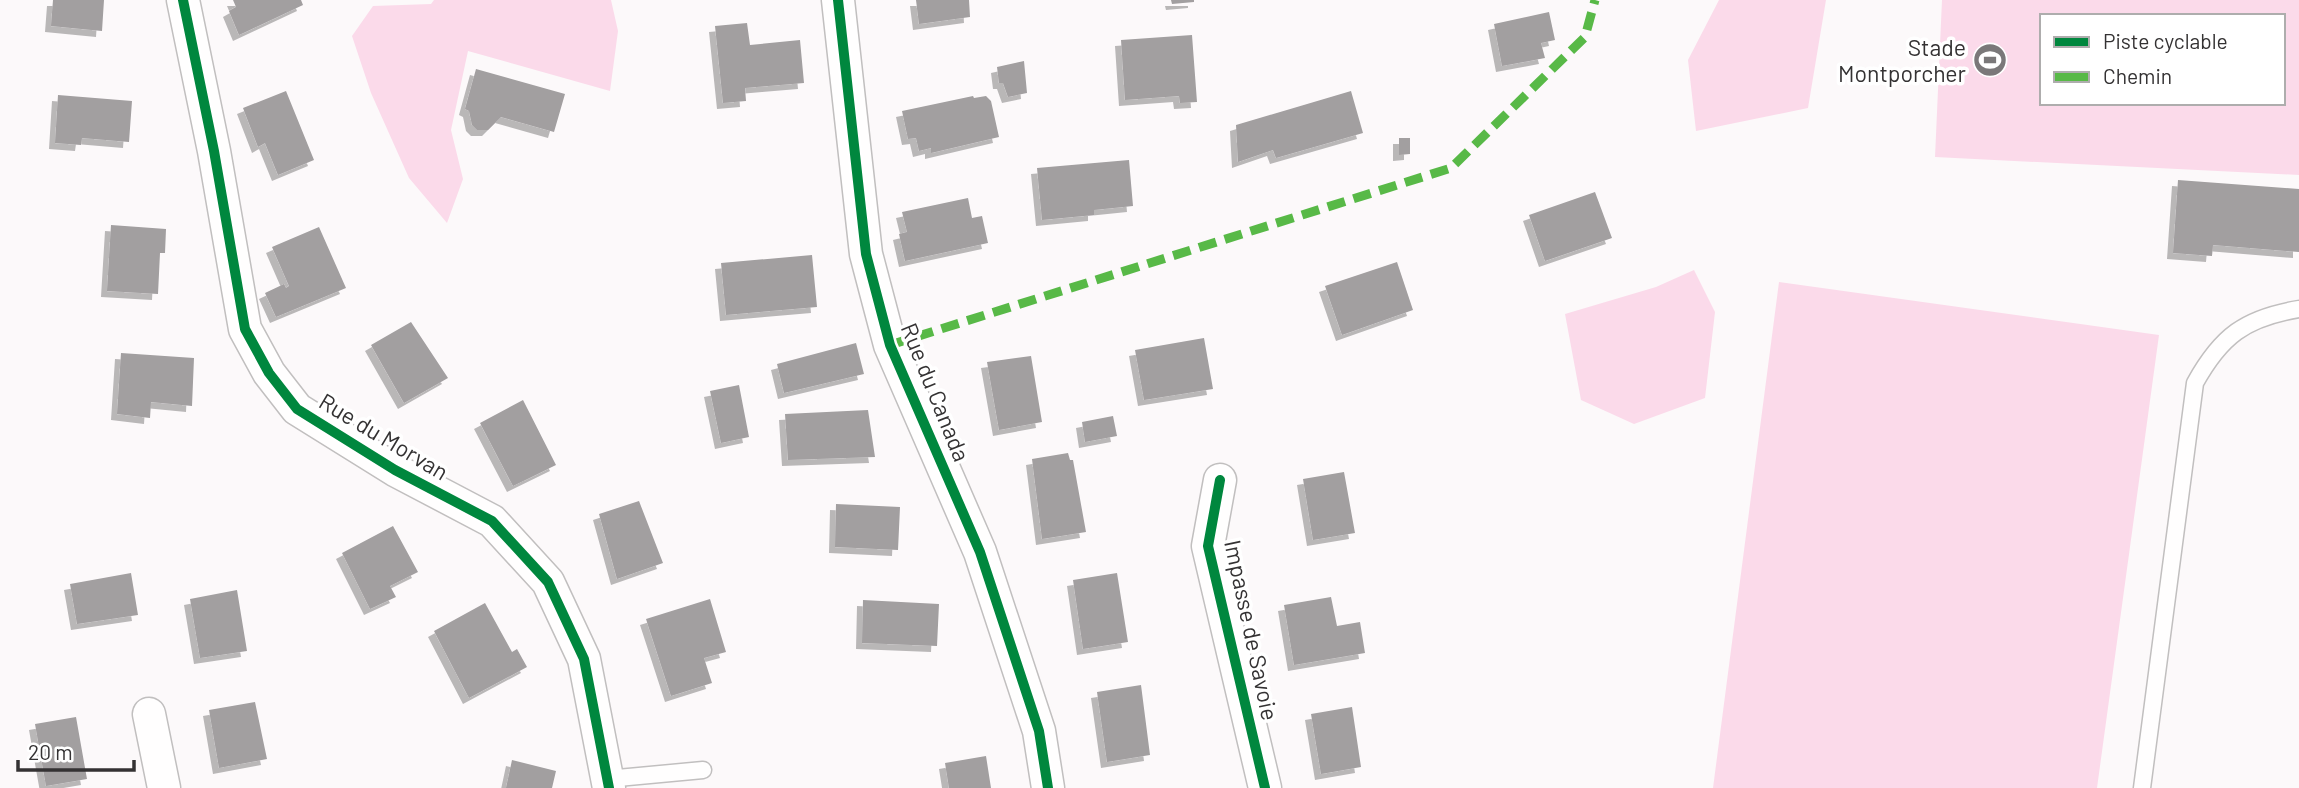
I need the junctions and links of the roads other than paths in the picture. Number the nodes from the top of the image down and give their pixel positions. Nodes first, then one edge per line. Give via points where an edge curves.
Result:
1 (183, 0) edge
2 (838, 0) edge
3 (2299, 309) edge
4 (1220, 480) dead end
5 (149, 714) dead end
6 (703, 770) dead end
7 (608, 783) edge
8 (164, 788) edge
9 (1048, 788) edge
10 (1265, 788) edge
11 (2142, 788) edge

1 - 7 street, Rue du Morvan via 245,329 269,373 296,408 395,470 492,522 548,582 584,659
2 - 9 street, Rue du Canada via 866,254 890,345 980,552 1038,731
3 - 11 lane via 2265,315 2234,333 2209,358 2195,383
4 - 10 street, Impasse de Savoie via 1208,546
5 - 8 street
6 - 7 lane

